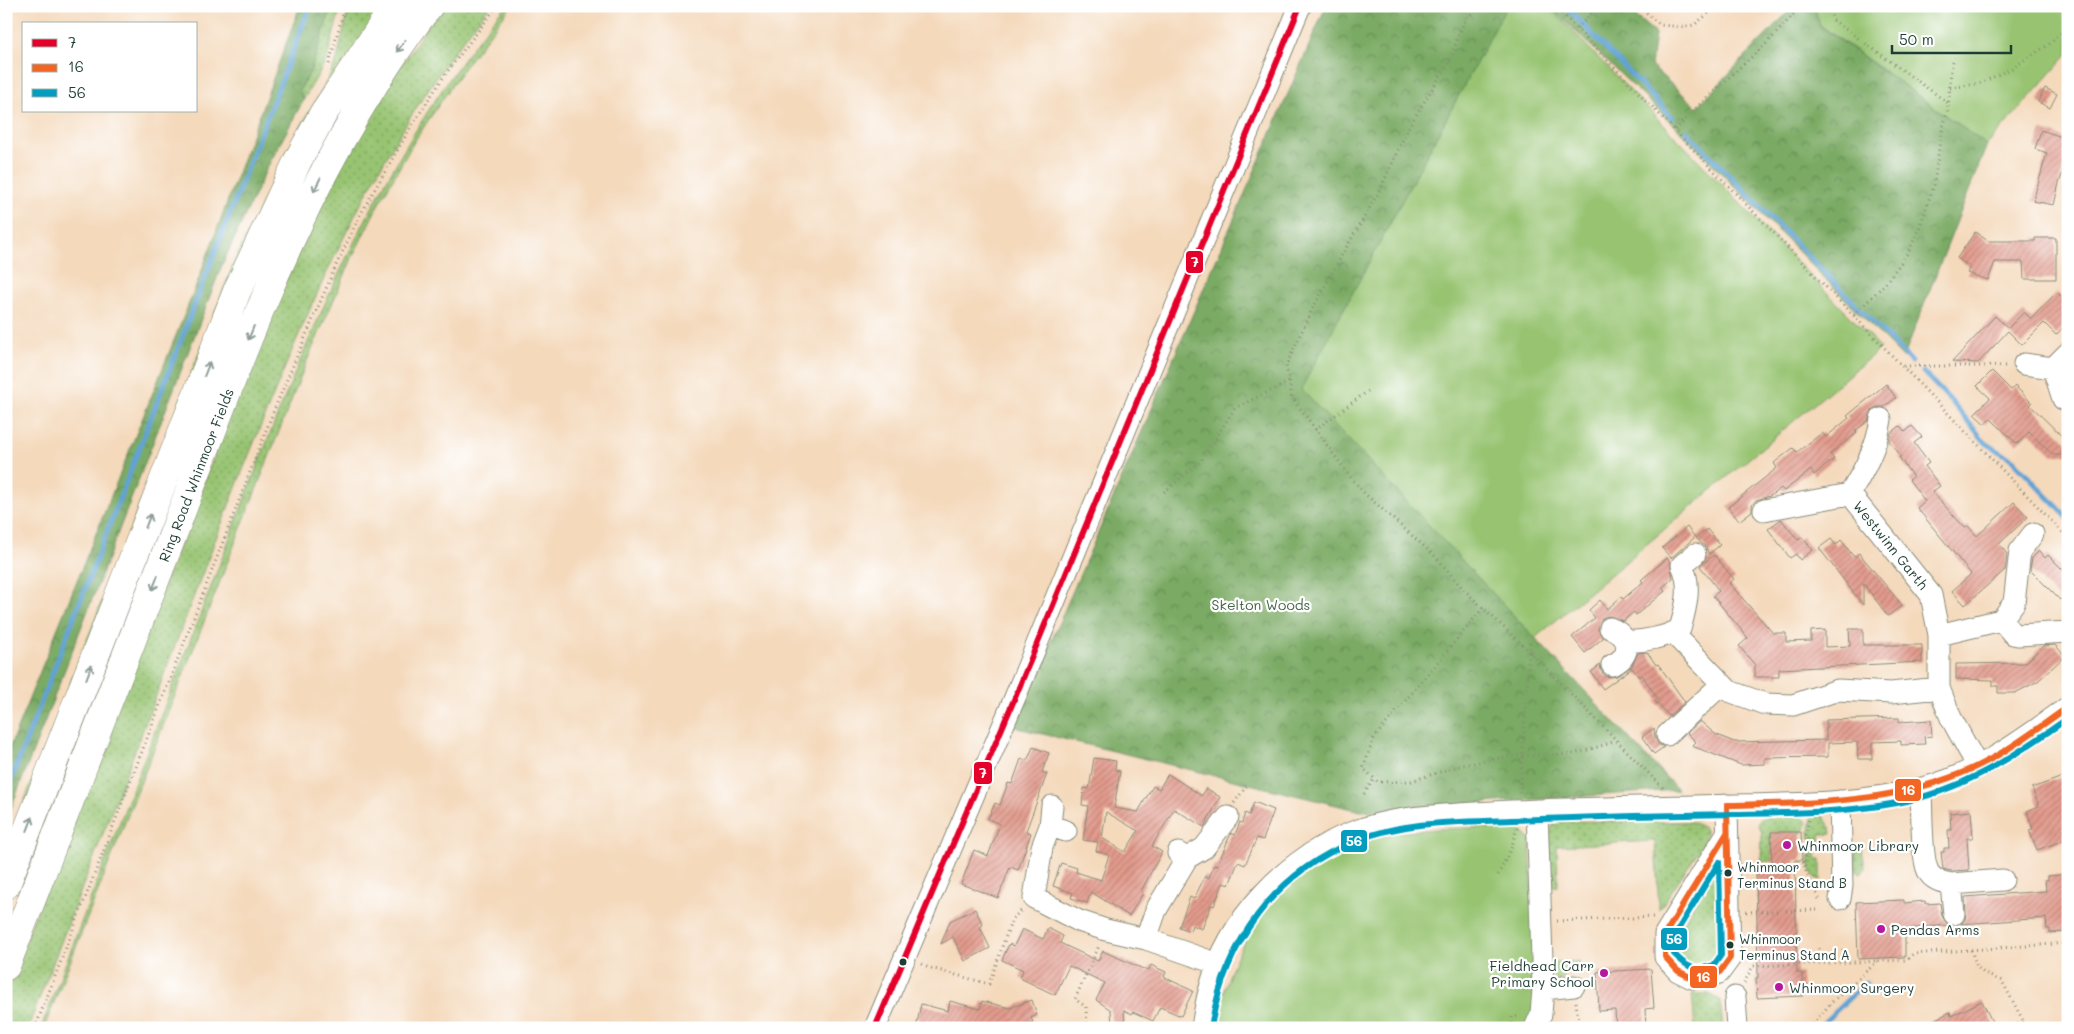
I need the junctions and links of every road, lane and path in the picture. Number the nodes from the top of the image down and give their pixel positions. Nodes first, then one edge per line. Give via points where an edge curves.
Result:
1 (395, 6) edge
2 (430, 6) edge
3 (497, 6) edge
4 (1300, 6) edge
5 (1478, 6) edge
6 (1555, 6) edge
7 (1598, 6) edge
8 (1639, 6) edge
9 (1718, 6) edge
10 (1801, 6) edge
11 (1828, 6) edge
12 (2068, 25) edge
13 (1577, 29) junction
14 (1954, 57) dead end
15 (1950, 88) junction
16 (1949, 103) junction
17 (1674, 130) junction
18 (1854, 315) junction
19 (2068, 353) edge
20 (2024, 364) joint
21 (1903, 366) junction
22 (2053, 368) junction
23 (1289, 382) junction
24 (1368, 391) dead end
25 (2063, 399) dead end
26 (1881, 419) dead end
27 (1315, 430) junction
28 (1164, 492) dead end
29 (1850, 494) junction
30 (1764, 510) dead end
31 (2033, 534) dead end
32 (2068, 538) edge
33 (1695, 554) dead end
34 (1483, 608) junction
35 (2002, 620) junction
36 (1610, 628) dead end
37 (2068, 632) edge
38 (1673, 633) junction
39 (1939, 635) junction
40 (1530, 641) dead end
41 (1626, 641) junction
42 (1530, 652) junction
43 (1612, 665) dead end
44 (1722, 684) junction
45 (1939, 688) junction
46 (2068, 707) edge
47 (1667, 735) dead end
48 (1617, 741) junction
49 (1523, 756) junction
50 (1978, 767) junction
51 (1374, 778) junction
52 (1921, 789) junction
53 (1364, 794) dead end
54 (1840, 801) junction
55 (1808, 802) junction
56 (1727, 805) junction
57 (1661, 807) junction
58 (1528, 810) junction
59 (1228, 817) dead end
60 (1056, 821) dead end
61 (1728, 833) junction
62 (1813, 845) junction
63 (1841, 846) junction
64 (1796, 862) dead end
65 (1805, 862) junction
66 (1498, 875) dead end
67 (2003, 880) dead end
68 (1951, 884) junction
69 (6, 885) edge
70 (1034, 898) junction
71 (1819, 899) dead end
72 (1840, 899) dead end
73 (1819, 910) dead end
74 (1730, 912) junction
75 (1954, 914) dead end
76 (1676, 916) junction
77 (1541, 921) junction
78 (1106, 930) junction
79 (1146, 939) junction
80 (2068, 943) edge
81 (1820, 948) dead end
82 (1843, 949) dead end
83 (1971, 950) junction
84 (1878, 961) junction
85 (1843, 962) junction
86 (1821, 963) junction
87 (902, 964) junction
88 (1218, 964) junction
89 (6, 966) edge
90 (1574, 986) dead end
91 (1543, 989) junction
92 (1735, 997) joint
93 (1512, 1017) dead end
94 (2023, 1022) junction
95 (2013, 1026) dead end
96 (35, 1028) edge
97 (875, 1028) edge
98 (1087, 1028) edge
99 (1202, 1028) edge
100 (1510, 1028) edge
101 (1535, 1028) edge
102 (1737, 1028) edge
103 (1808, 1028) edge
104 (2027, 1028) edge

69 -> 1 highway, Ring Road Whinmoor Fields via 237,291 323,114
2 -> 89 highway, Ring Road Whinmoor Fields via 391,58 323,171 265,298
3 - 96 path via 408,130 337,263 274,410
4 - 87 street
5 - 23 path via 1463,24 1450,60 1409,126 1379,192 1312,310 1286,365
6 - 13 path
7 - 13 path
8 - 9 path via 1660,25 1683,28 1694,25
10 - 17 path via 1767,43
11 - 16 path via 1833,20
12 - 15 path via 2051,43 2012,68 1981,83
13 - 17 path
14 - 15 path
15 - 16 path
16 - 18 path via 1934,185 1917,234 1906,256 1883,286
17 - 18 path
18 - 21 path
19 - 22 street
20 - 21 path
20 - 22 street
21 - 32 path
22 - 25 street
23 - 27 path via 1292,397
23 - 28 path via 1235,408 1200,462
24 - 27 path
26 - 29 street via 1873,452
27 - 34 path via 1364,493 1436,557 1463,590
29 - 30 street
29 - 39 street, Westwinn Garth via 1931,595
31 - 35 street via 2020,551 2014,603
33 - 38 street via 1682,565 1686,574 1685,611 1680,629
34 - 42 path
34 - 51 path via 1374,738 1363,768
35 - 37 street via 2018,635
35 - 39 street
36 - 41 street
38 - 41 street
38 - 44 street
39 - 45 street, Westwinn Garth
40 - 42 path
41 - 43 street via 1627,651 1619,662
42 - 48 path
42 - 49 path
44 - 45 street via 1729,691 1765,704 1793,705 1838,690 1891,693
44 - 47 street
45 - 50 street, Westwinn Garth via 1951,718
46 - 50 street
48 - 49 path via 1574,754
48 - 57 path via 1673,798 1661,799
49 - 51 path via 1459,766 1412,781 1378,782
49 - 58 path
50 - 52 street
51 - 53 path
52 - 54 street
52 - 68 street via 1928,872 1937,880
54 - 55 street
54 - 63 street
55 - 56 street
55 - 62 path via 1808,826 1803,836
56 - 57 street
56 - 61 street
57 - 58 street
58 - 66 path
58 - 77 street
58 - 88 street via 1398,820 1359,830 1334,841 1293,866 1255,903
59 - 79 street via 1204,848 1183,856 1156,910
60 - 70 street via 1042,847
61 - 74 street
61 - 76 street
62 - 63 path
62 - 65 path
63 - 72 street
64 - 65 path
65 - 71 path via 1807,876
67 - 68 street
68 - 75 street
70 - 78 street via 1079,921
70 - 87 path via 1012,919 989,984 927,967 911,957 908,966
73 - 74 path
74 - 76 street via 1730,958 1719,973 1699,978 1678,971 1665,958 1665,934
76 - 77 path
77 - 91 street
78 - 79 street
78 - 98 path via 1075,1000 1086,1007
79 - 88 street
80 - 83 path
81 - 86 path
82 - 85 path
83 - 84 path via 1913,954 1907,960
83 - 94 path via 1977,967 2002,981
84 - 85 path
84 - 103 path
85 - 86 path
86 - 92 path via 1753,966
87 - 97 street
88 - 99 street
90 - 91 street
91 - 101 street via 1541,1014
92 - 102 street
93 - 100 path
94 - 95 path
94 - 104 path

